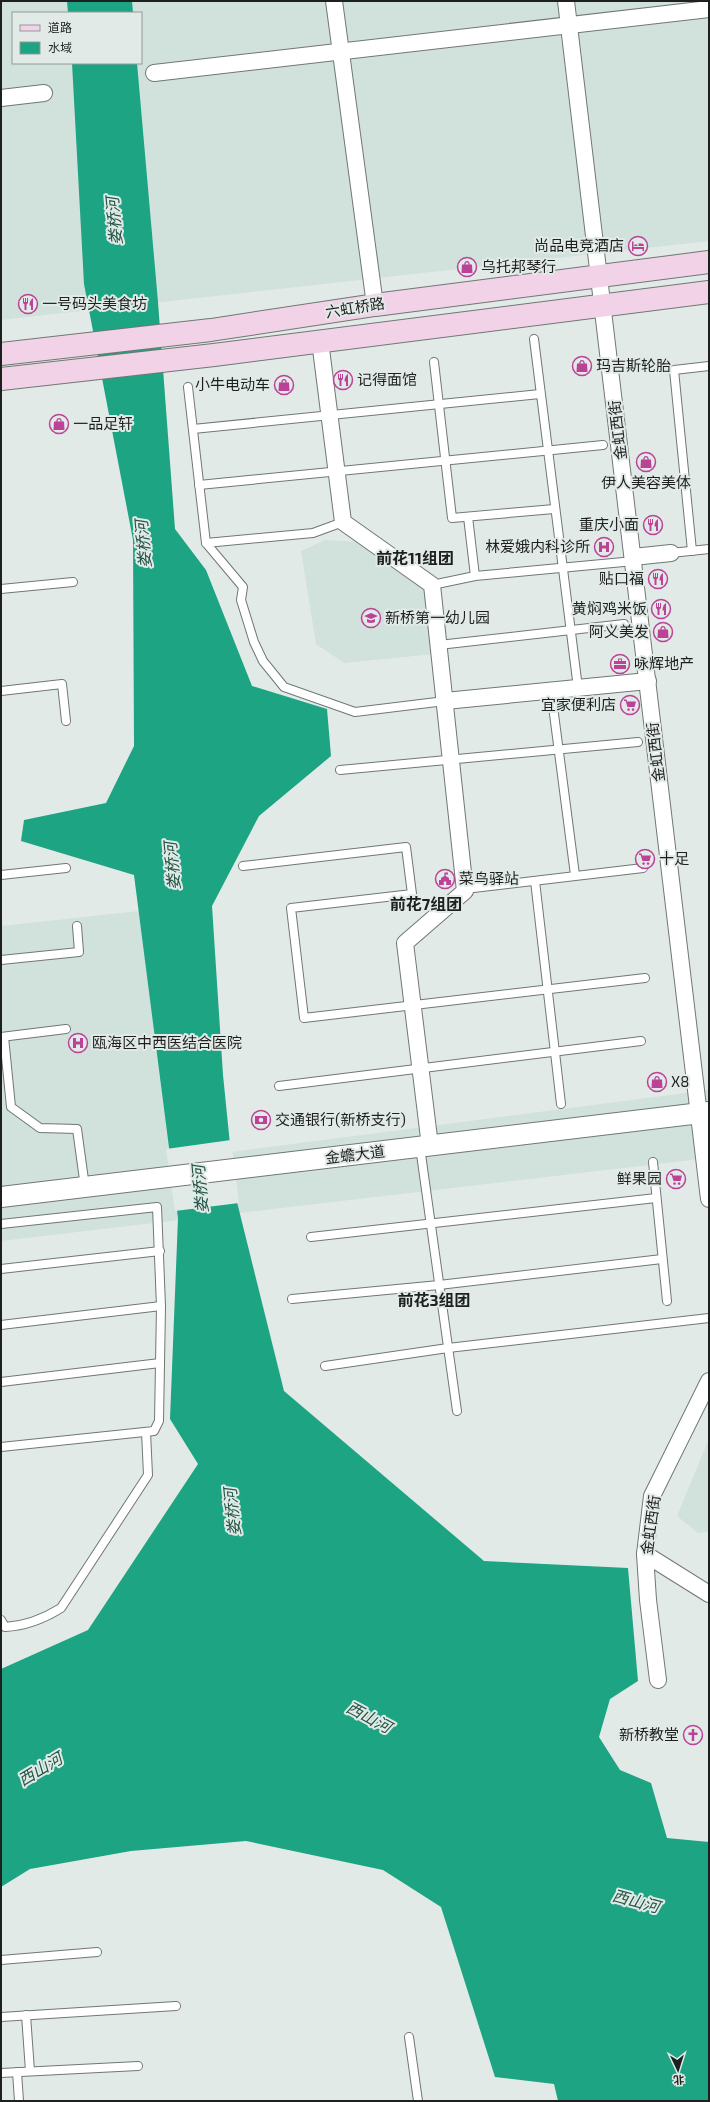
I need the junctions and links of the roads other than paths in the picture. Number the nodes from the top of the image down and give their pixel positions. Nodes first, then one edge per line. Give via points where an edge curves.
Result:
1 (334, 1) edge
2 (566, 1) edge
3 (709, 9) edge
4 (569, 25) junction
5 (340, 51) junction
6 (154, 73) dead end
7 (44, 93) dead end
8 (1, 98) edge
9 (709, 262) edge
10 (599, 276) junction
11 (709, 292) edge
12 (375, 304) junction
13 (604, 305) junction
14 (534, 340) dead end
15 (320, 341) junction
16 (1, 354) edge
17 (434, 362) dead end
18 (709, 366) edge
19 (1, 379) edge
20 (188, 387) dead end
21 (540, 394) junction
22 (438, 404) junction
23 (329, 415) junction
24 (193, 429) junction
25 (603, 445) dead end
26 (547, 451) junction
27 (446, 461) junction
28 (337, 472) junction
29 (199, 485) junction
30 (554, 508) junction
31 (468, 517) junction
32 (343, 522) junction
33 (206, 544) junction
34 (709, 549) edge
35 (692, 551) junction
36 (671, 553) joint
37 (634, 559) junction
38 (562, 568) junction
39 (475, 576) junction
40 (72, 582) dead end
41 (432, 585) junction
42 (1, 590) edge
43 (624, 624) dead end
44 (570, 630) junction
45 (438, 645) junction
46 (648, 681) junction
47 (578, 688) junction
48 (1, 691) edge
49 (551, 691) junction
50 (445, 702) junction
51 (66, 721) dead end
52 (638, 742) dead end
53 (558, 748) junction
54 (451, 759) junction
55 (340, 770) dead end
56 (243, 866) dead end
57 (66, 868) dead end
58 (642, 868) dead end
59 (1, 874) edge
60 (575, 875) junction
61 (535, 880) junction
62 (465, 889) junction
63 (77, 926) dead end
64 (1, 960) edge
65 (645, 978) dead end
66 (548, 990) junction
67 (413, 1005) junction
68 (66, 1029) dead end
69 (2, 1037) edge
70 (642, 1041) dead end
71 (555, 1052) junction
72 (420, 1068) junction
73 (279, 1086) dead end
74 (561, 1104) dead end
75 (704, 1112) edge
76 (425, 1147) junction
77 (653, 1162) dead end
78 (85, 1187) junction
79 (709, 1193) edge
80 (1, 1197) edge
81 (656, 1198) junction
82 (1, 1224) edge
83 (431, 1225) junction
84 (310, 1237) dead end
85 (160, 1251) junction
86 (662, 1259) junction
87 (1, 1269) edge
88 (439, 1285) junction
89 (292, 1299) dead end
90 (667, 1301) dead end
91 (161, 1306) junction
92 (709, 1318) edge
93 (1, 1324) edge
94 (448, 1348) junction
95 (160, 1363) junction
96 (325, 1366) dead end
97 (709, 1381) edge
98 (1, 1382) edge
99 (457, 1411) dead end
100 (146, 1432) junction
101 (1, 1447) edge
102 (645, 1554) junction
103 (709, 1594) edge
104 (1, 1620) edge
105 (658, 1680) dead end
106 (97, 1952) dead end
107 (1, 1960) edge
108 (176, 2006) dead end
109 (26, 2015) junction
110 (1, 2017) edge
111 (409, 2037) dead end
112 (138, 2066) dead end
113 (30, 2071) junction
114 (17, 2072) junction
115 (1, 2073) edge
116 (19, 2101) edge
117 (418, 2101) edge

1 - 5 street
2 - 4 street, 金虹西街
3 - 4 street
4 - 5 street
4 - 10 street, 金虹西街
5 - 6 street
5 - 12 street
7 - 8 street
9 - 10 main road, 六虹桥路
10 - 12 main road, 六虹桥路
10 - 13 street, 金虹西街
11 - 13 main road, 六虹桥路
12 - 16 main road, 六虹桥路 via 211,330
13 - 15 main road, 六虹桥路
13 - 37 street, 金虹西街
14 - 21 lane
15 - 19 main road, 六虹桥路
15 - 23 street
17 - 22 lane
18 - 35 lane via 674,370
20 - 24 lane
21 - 22 lane
21 - 26 lane
22 - 23 lane
22 - 27 lane
23 - 24 lane
23 - 28 street
24 - 29 lane
25 - 26 lane
26 - 27 lane
26 - 30 lane
27 - 28 lane
27 - 31 lane via 452,518
28 - 29 lane
28 - 32 street
29 - 33 lane
30 - 31 lane
30 - 38 lane
31 - 39 lane
32 - 33 lane via 313,533
32 - 41 street
33 - 50 lane via 243,587 241,600 254,642 263,661 284,687 355,712
34 - 35 lane
35 - 36 lane
36 - 37 street
37 - 38 lane
37 - 46 street, 金虹西街
38 - 39 lane
38 - 44 lane
39 - 41 lane
40 - 42 lane
41 - 45 street
43 - 44 lane
44 - 45 lane
44 - 47 lane
45 - 50 street
46 - 47 street
46 - 75 street, 金虹西街
47 - 49 street
48 - 51 lane via 62,684
49 - 50 street
49 - 53 lane
50 - 54 street
52 - 53 lane
53 - 54 lane
53 - 60 lane
54 - 55 lane
54 - 62 street
56 - 67 lane via 406,847 412,894 291,908 304,1018
57 - 59 lane
58 - 60 lane
60 - 61 lane
61 - 62 lane
61 - 66 lane
62 - 67 street via 405,944
63 - 64 lane via 79,952
65 - 66 lane
66 - 67 lane
66 - 71 lane
67 - 72 street
68 - 69 lane
69 - 78 lane via 11,1106 40,1128 77,1129
70 - 71 lane
71 - 72 lane
71 - 74 lane
72 - 73 lane
72 - 76 street
75 - 76 street, 金蟾大道
75 - 79 street, 金虹西街
76 - 78 street, 金蟾大道
76 - 83 lane
77 - 81 lane
78 - 80 street, 金蟾大道
81 - 83 lane
81 - 86 lane
82 - 85 lane via 157,1207
83 - 84 lane
83 - 88 lane
85 - 87 lane
85 - 91 lane
86 - 88 lane
86 - 90 lane
88 - 89 lane
88 - 94 lane
91 - 93 lane
91 - 95 lane
92 - 94 lane
94 - 96 lane
94 - 99 lane
95 - 98 lane
95 - 100 lane via 159,1421 154,1431
97 - 102 street, 金虹西街 via 652,1496
100 - 101 lane
100 - 104 lane via 148,1475 61,1608 52,1614 15,1626 5,1627
102 - 103 street
102 - 105 street, 金虹西街
106 - 107 lane
108 - 109 lane
109 - 110 lane
109 - 113 lane
111 - 117 lane
112 - 113 lane
113 - 114 lane
114 - 115 lane
114 - 116 lane

